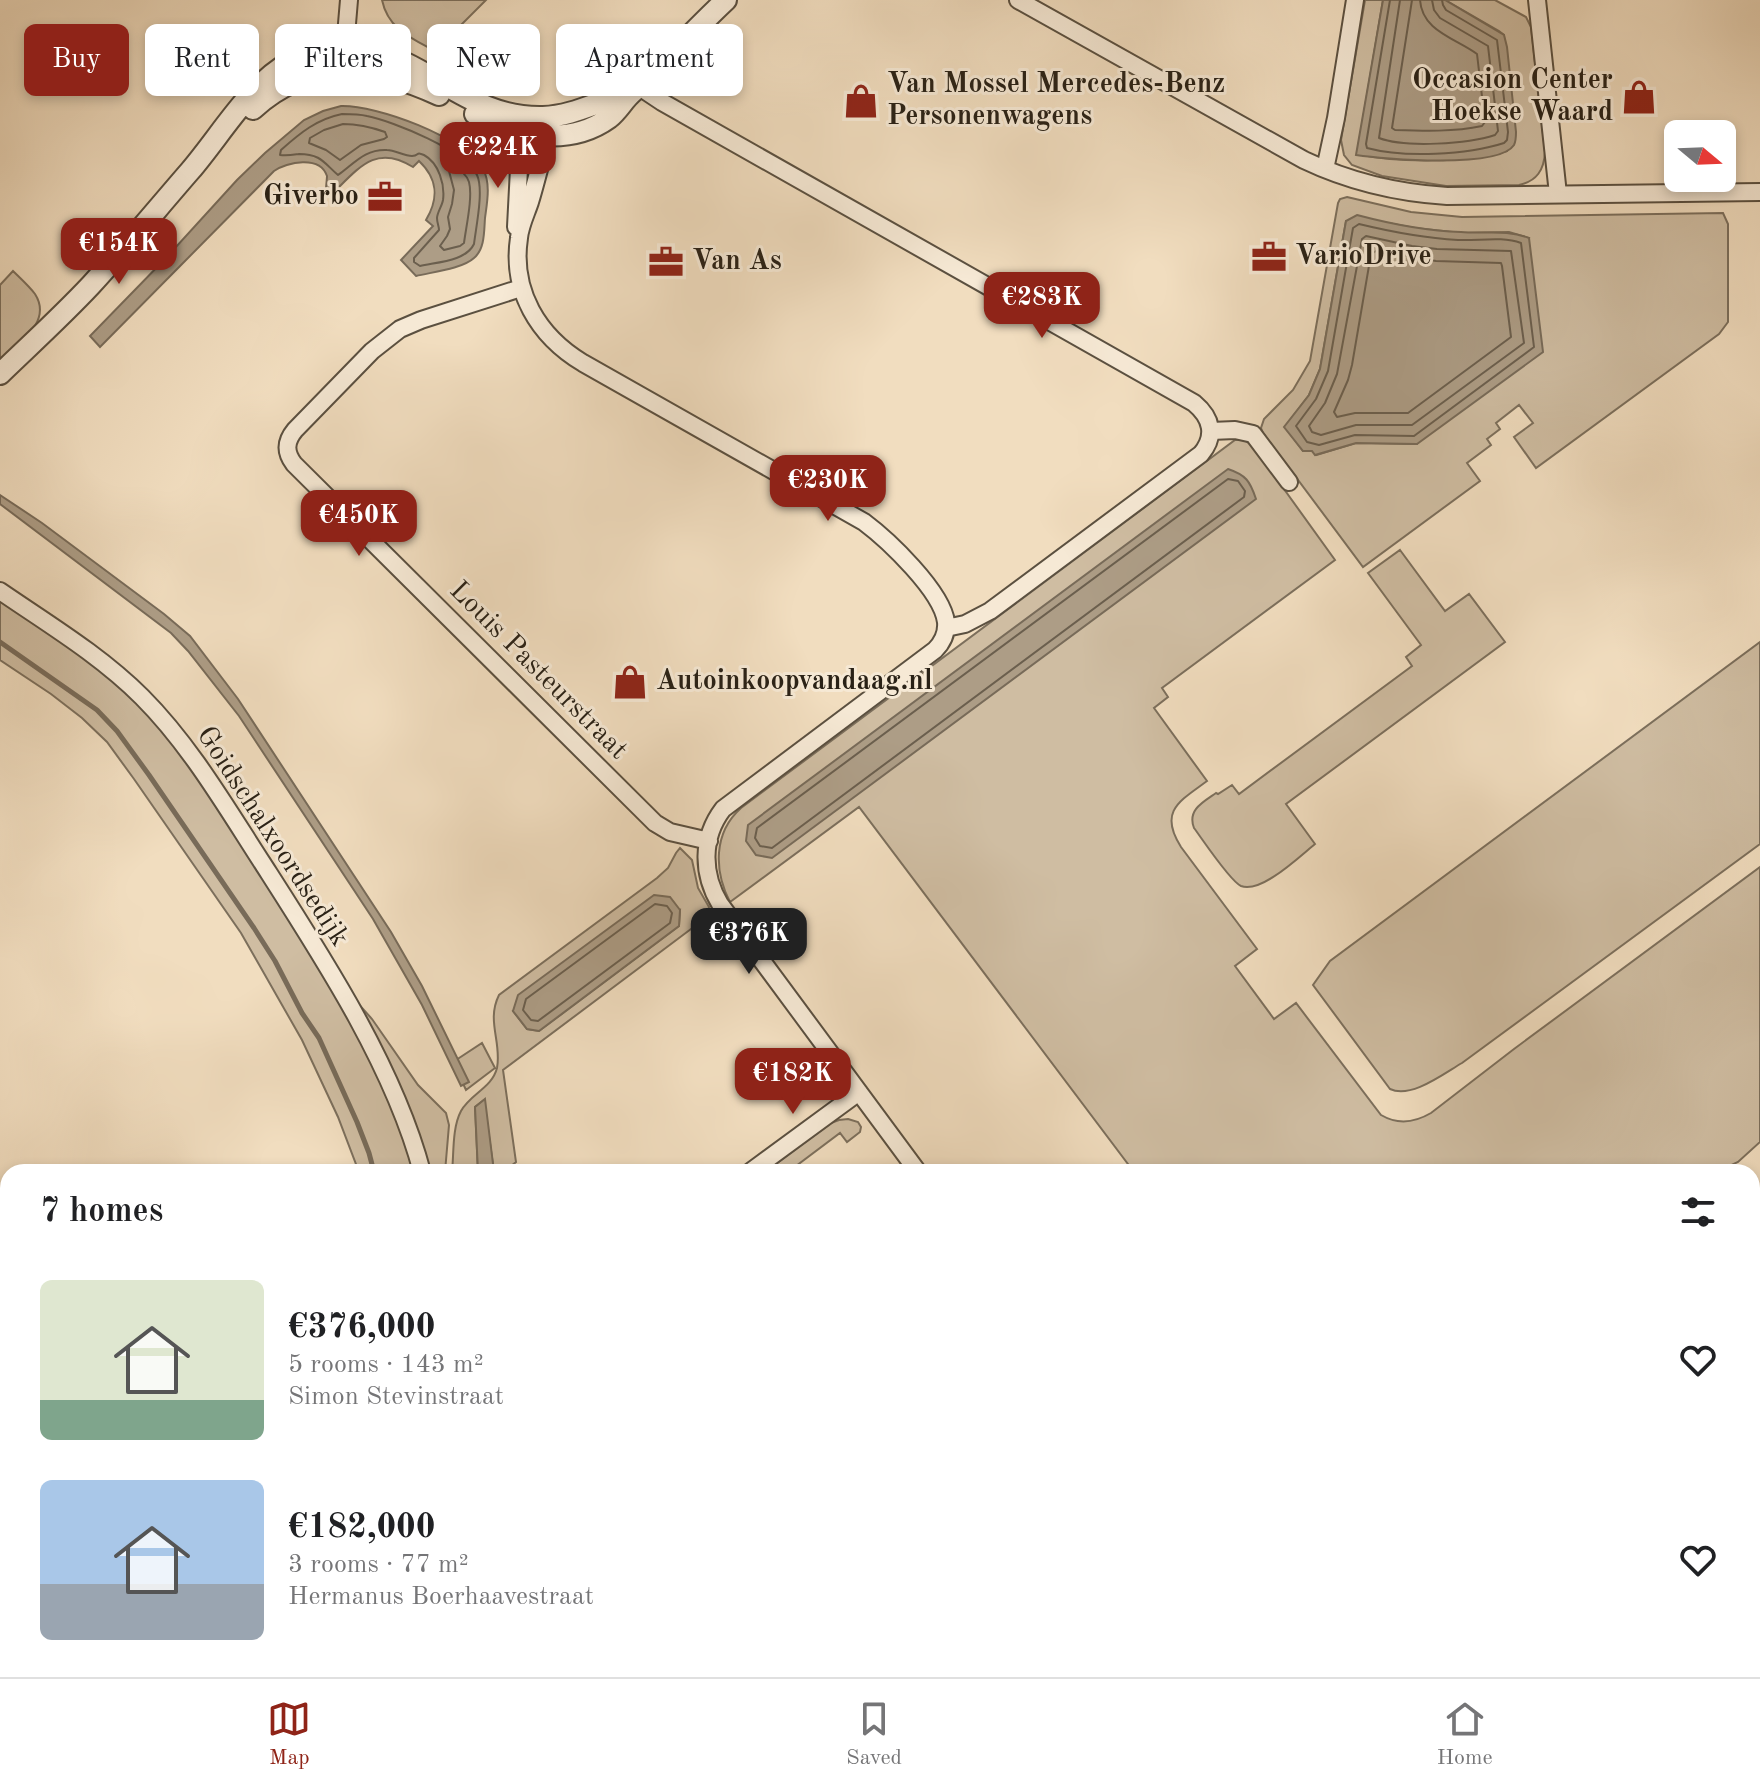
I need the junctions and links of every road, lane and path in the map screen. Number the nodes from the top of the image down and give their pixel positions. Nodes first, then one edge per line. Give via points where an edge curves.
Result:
1 (349, 0) edge
2 (726, 0) edge
3 (1018, 0) edge
4 (1355, 0) edge
5 (1537, 0) edge
6 (347, 24) edge
7 (701, 24) edge
8 (411, 67) edge
9 (275, 73) edge
10 (411, 84) edge
11 (275, 92) edge
12 (616, 96) edge
13 (629, 96) edge
14 (653, 96) edge
15 (527, 116) junction
16 (510, 130) junction
17 (546, 135) junction
18 (199, 160) junction
19 (1325, 169) junction
20 (1760, 192) edge
21 (1558, 194) junction
22 (519, 236) junction
23 (521, 288) junction
24 (0, 374) edge
25 (1211, 431) junction
26 (1289, 482) dead end
27 (0, 591) edge
28 (946, 628) junction
29 (709, 841) junction
30 (859, 1092) junction
31 (420, 1164) edge
32 (761, 1164) edge
33 (912, 1164) edge

1 - 6 street
2 - 7 street
3 - 19 street
4 - 19 street
5 - 21 street
8 - 15 street via 477,103
9 - 18 street
10 - 16 street
11 - 18 street
12 - 15 street via 567,114
13 - 17 street via 600,123
14 - 25 street via 1194,403 1206,414
15 - 17 street
16 - 17 street
16 - 22 street via 520,149 515,224
17 - 22 street
18 - 24 street via 90,286
19 - 21 street via 1434,195
20 - 21 street
22 - 23 street
23 - 28 street via 547,335 577,360 871,527 918,574 941,607
23 - 29 street, Louis Pasteurstraat via 421,320 389,336 295,430 288,455 650,819 666,830
25 - 26 street via 1253,434
25 - 28 street via 1205,450 990,611
27 - 31 street, Goidschalxoordsedijk via 128,684 190,755 356,1018 395,1097
28 - 29 street via 935,650 727,805
29 - 30 street via 706,867 714,895
30 - 32 street
30 - 33 street

